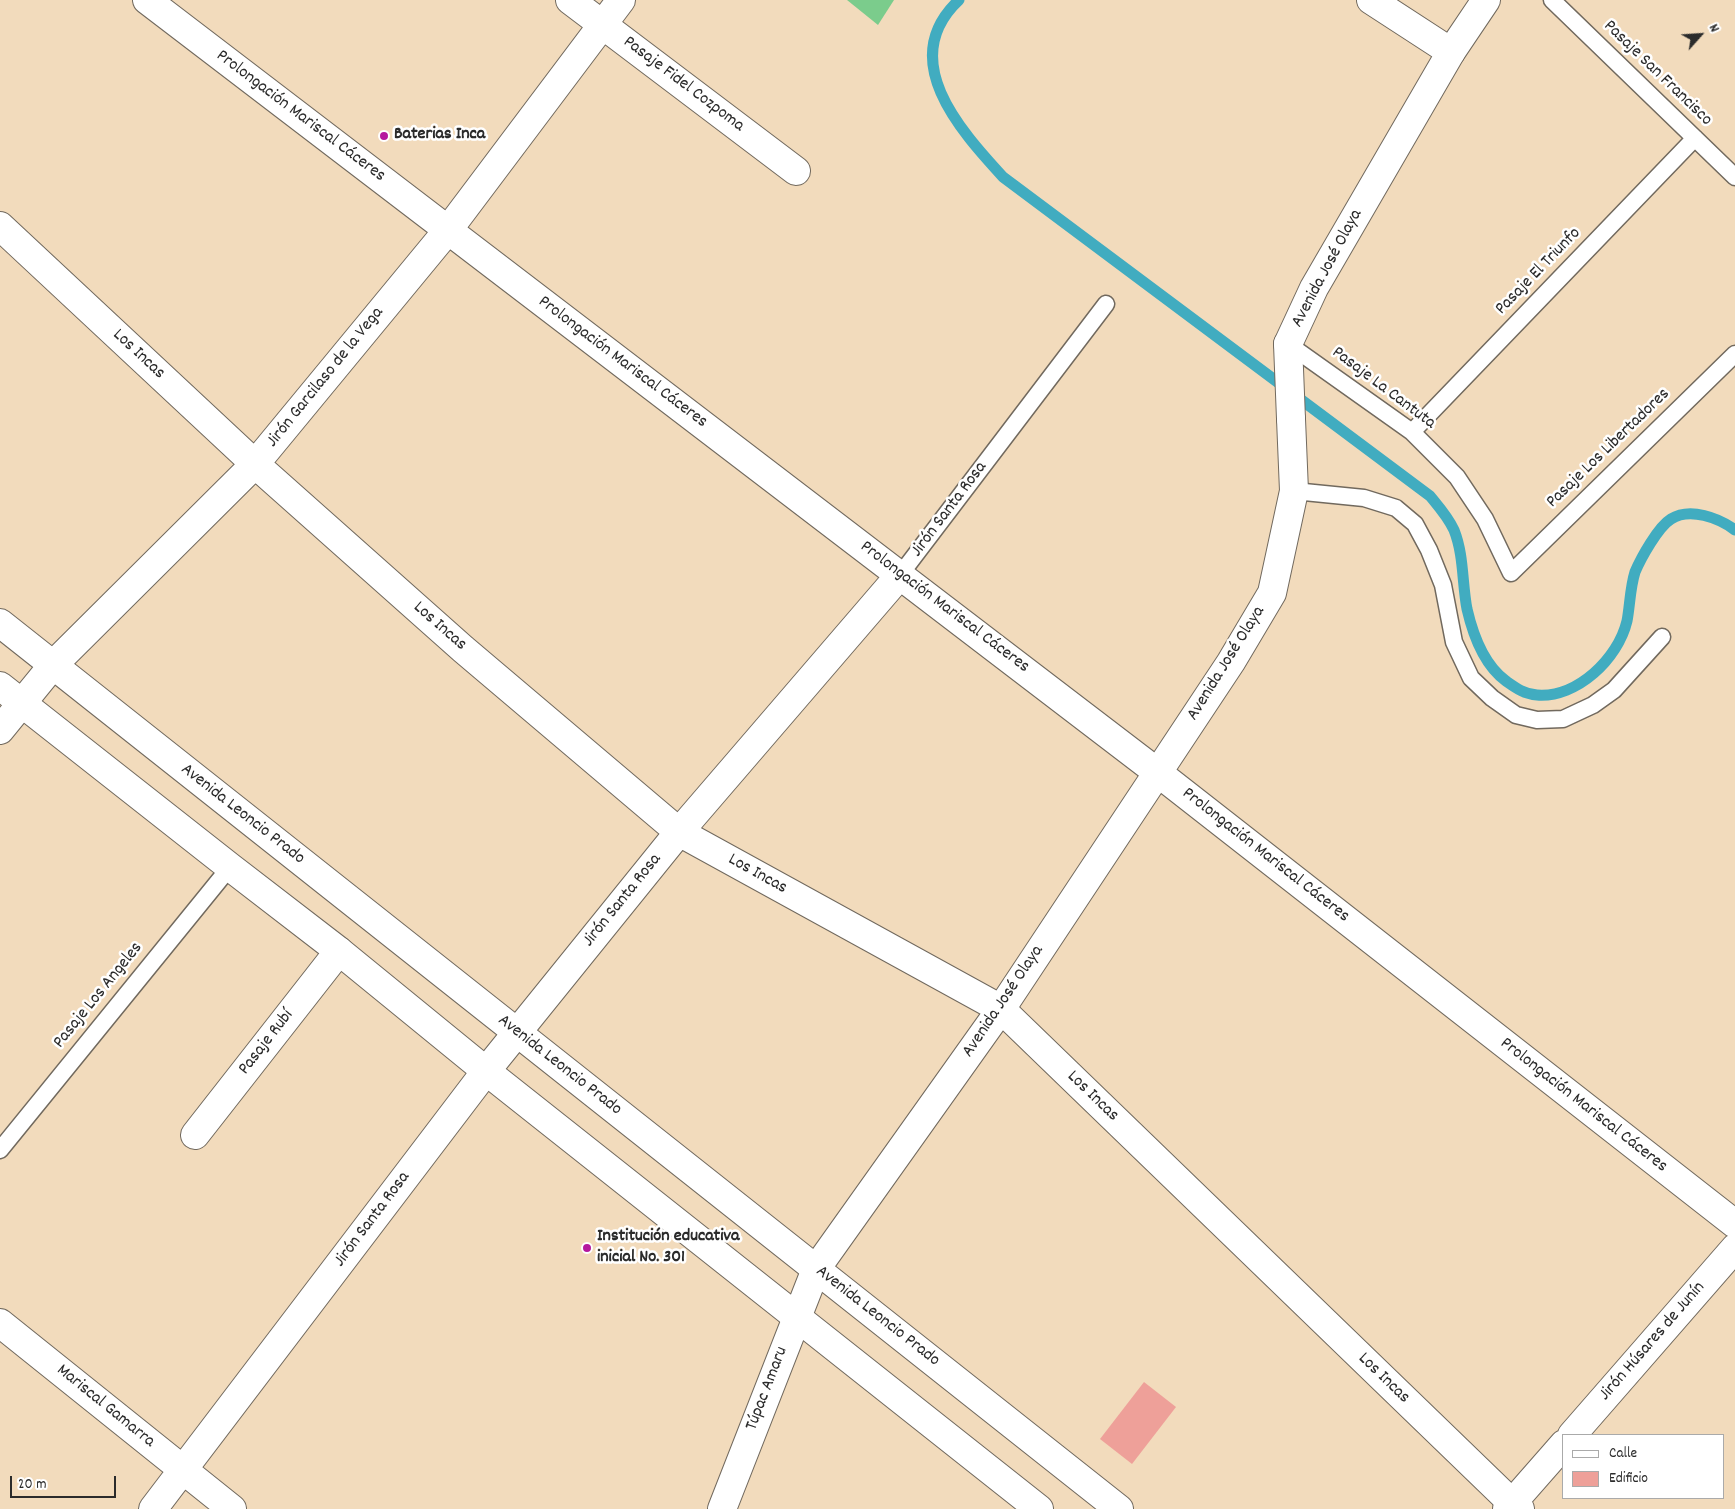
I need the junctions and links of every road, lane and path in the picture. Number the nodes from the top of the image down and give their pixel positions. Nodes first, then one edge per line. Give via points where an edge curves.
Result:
1 (147, 0) edge
2 (570, 0) edge
3 (621, 0) edge
4 (1371, 0) edge
5 (1486, 0) edge
6 (1552, 0) edge
7 (602, 25) junction
8 (1451, 52) junction
9 (1695, 138) junction
10 (796, 171) dead end
11 (1735, 177) edge
12 (0, 226) edge
13 (448, 230) junction
14 (1106, 304) dead end
15 (1288, 354) junction
16 (1735, 354) edge
17 (1412, 432) junction
18 (255, 464) junction
19 (1294, 491) junction
20 (1511, 573) joint
21 (900, 575) junction
22 (0, 623) edge
23 (1662, 637) dead end
24 (53, 665) junction
25 (0, 686) edge
26 (22, 704) junction
27 (0, 730) edge
28 (1157, 772) junction
29 (678, 832) junction
30 (230, 867) junction
31 (339, 951) junction
32 (1001, 1008) junction
33 (517, 1033) junction
34 (486, 1071) junction
35 (195, 1136) dead end
36 (0, 1150) edge
37 (1735, 1224) edge
38 (1735, 1248) edge
39 (816, 1269) junction
40 (796, 1316) junction
41 (0, 1323) edge
42 (1573, 1434) edge
43 (1562, 1446) edge
44 (184, 1470) junction
45 (1513, 1507) edge
46 (153, 1509) edge
47 (232, 1509) edge
48 (722, 1509) edge
49 (1039, 1509) edge
50 (1119, 1509) edge

1 - 13 street, Prolongación Mariscal Cáceres
2 - 7 street, Pasaje Fidel Cozpoma
3 - 7 street, Jirón Garcilaso de la Vega
4 - 8 street
5 - 8 street, Avenida José Olaya
6 - 9 lane, Pasaje San Francisco
7 - 10 street, Pasaje Fidel Cozpoma
7 - 13 street, Jirón Garcilaso de la Vega
8 - 15 street, Avenida José Olaya via 1314,288
9 - 11 lane, Pasaje San Francisco
9 - 17 lane, Pasaje El Triunfo
12 - 18 street, Los Incas
13 - 18 street, Jirón Garcilaso de la Vega
13 - 21 street, Prolongación Mariscal Cáceres
14 - 21 lane, Jirón Santa Rosa
15 - 17 lane, Pasaje La Cantuta
15 - 19 street, Avenida José Olaya
16 - 20 lane, Pasaje Los Libertadores
17 - 20 lane, Pasaje La Cantuta via 1457,477 1485,519
18 - 24 street, Jirón Garcilaso de la Vega
18 - 29 street, Los Incas
19 - 23 lane via 1364,498 1396,508 1415,524 1442,585 1454,642 1471,678 1516,715 1537,720 1564,719 1593,705 1614,690
19 - 28 street, Avenida José Olaya via 1272,593 1231,662
21 - 28 street, Prolongación Mariscal Cáceres
21 - 29 street, Jirón Santa Rosa
22 - 24 street, Avenida Leoncio Prado
24 - 26 street, Jirón Garcilaso de la Vega
24 - 33 street, Avenida Leoncio Prado
25 - 26 street
26 - 27 street, Jirón Garcilaso de la Vega
26 - 30 street
28 - 32 street, Avenida José Olaya
28 - 37 street, Prolongación Mariscal Cáceres
29 - 32 street, Los Incas
29 - 33 street, Jirón Santa Rosa
30 - 31 street
30 - 36 lane, Pasaje Los Angeles
31 - 34 street
31 - 35 street, Pasaje Rubí
32 - 39 street, Avenida José Olaya
32 - 45 street, Los Incas
33 - 34 street, Jirón Santa Rosa
33 - 39 street, Avenida Leoncio Prado
34 - 40 street
34 - 44 street, Jirón Santa Rosa
38 - 42 street, Jirón Húsares de Junín
39 - 40 street, Túpac Amaru
39 - 50 street, Avenida Leoncio Prado
40 - 48 street, Túpac Amaru
40 - 49 street
41 - 44 street, Mariscal Gamarra
43 - 45 street
44 - 46 street, Jirón Santa Rosa
44 - 47 street, Mariscal Gamarra

